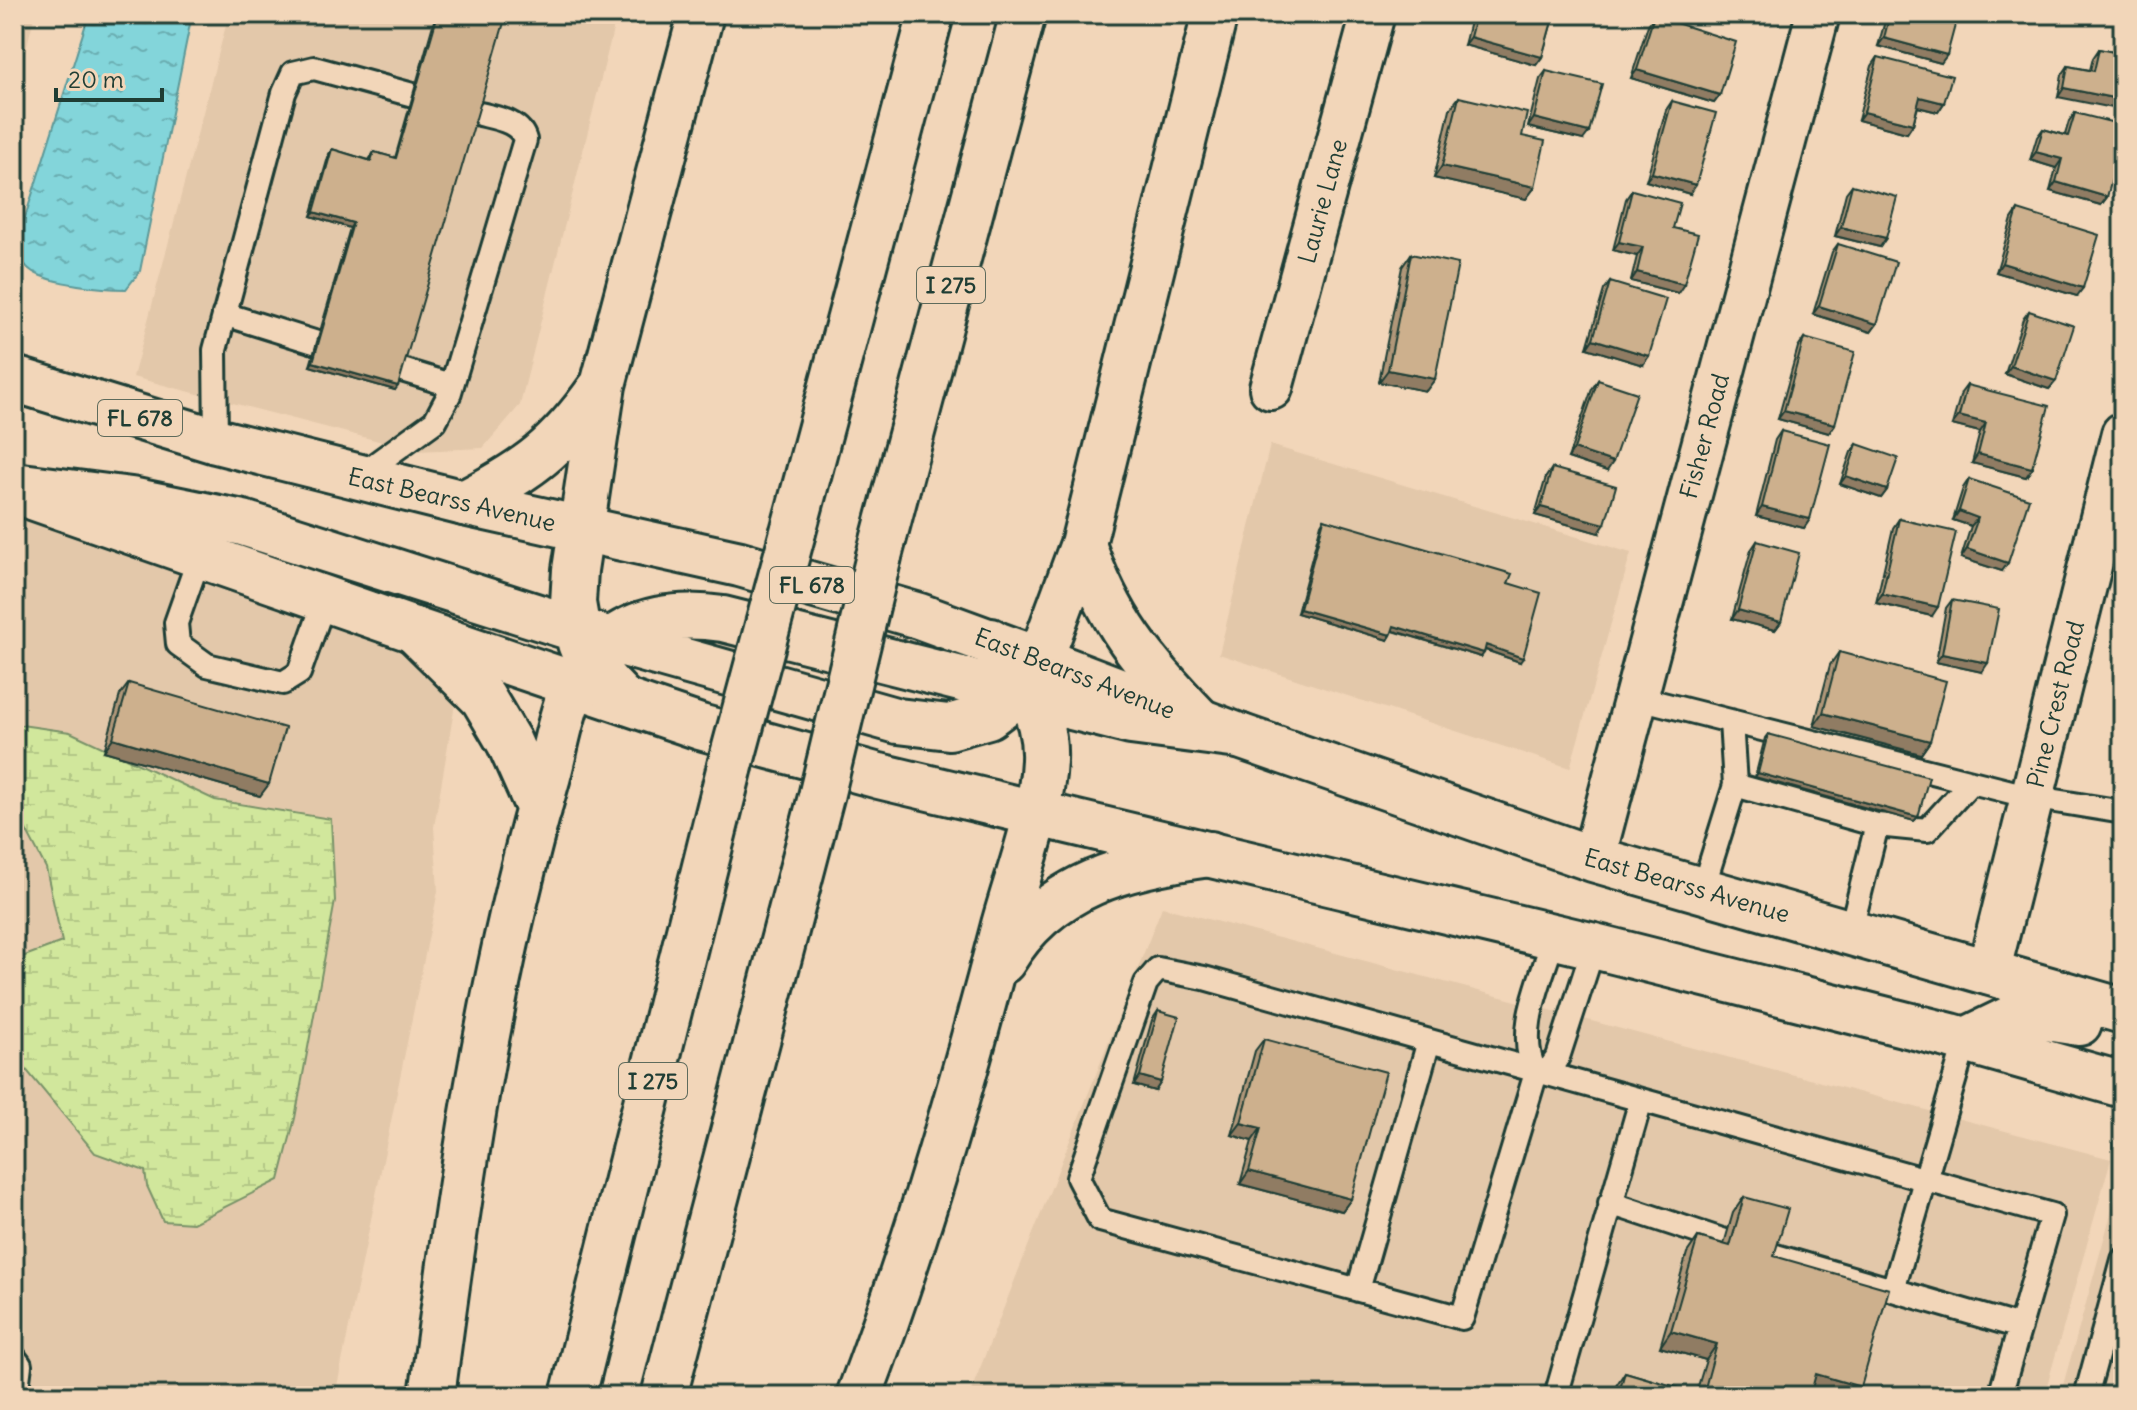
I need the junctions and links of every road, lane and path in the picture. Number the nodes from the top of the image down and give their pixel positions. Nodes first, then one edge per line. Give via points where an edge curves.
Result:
1 (701, 14) edge
2 (931, 14) edge
3 (1023, 14) edge
4 (1215, 14) edge
5 (1373, 14) edge
6 (1818, 14) edge
7 (413, 95) edge
8 (476, 113) edge
9 (224, 314) junction
10 (14, 379) edge
11 (451, 385) junction
12 (603, 385) junction
13 (1271, 388) dead end
14 (2123, 434) edge
15 (216, 441) junction
16 (358, 477) junction
17 (14, 488) edge
18 (464, 503) junction
19 (580, 529) junction
20 (1083, 544) junction
21 (200, 555) junction
22 (325, 599) junction
23 (414, 630) junction
24 (587, 654) junction
25 (1028, 684) junction
26 (1635, 697) junction
27 (1199, 720) junction
28 (1731, 721) junction
29 (1239, 736) junction
30 (1971, 782) junction
31 (1735, 785) junction
32 (2031, 797) junction
33 (539, 809) junction
34 (2123, 812) edge
35 (1034, 813) junction
36 (1877, 825) junction
37 (1210, 854) junction
38 (1593, 859) junction
39 (1702, 891) junction
40 (1850, 933) junction
41 (1574, 941) junction
42 (1988, 973) junction
43 (989, 983) junction
44 (2123, 1011) edge
45 (2123, 1036) edge
46 (1966, 1040) junction
47 (1429, 1041) junction
48 (1536, 1073) junction
49 (2123, 1085) edge
50 (1641, 1100) junction
51 (1925, 1177) junction
52 (1610, 1203) junction
53 (1725, 1241) edge
54 (1769, 1254) edge
55 (2123, 1260) edge
56 (1358, 1290) junction
57 (1893, 1290) junction
58 (2115, 1320) edge
59 (2020, 1327) junction
60 (14, 1357) edge
61 (16, 1396) edge
62 (432, 1396) edge
63 (573, 1396) edge
64 (664, 1396) edge
65 (859, 1396) edge
66 (1556, 1396) edge
67 (2000, 1396) edge
68 (2086, 1396) edge

1 - 12 main road
2 - 63 main road, I 275, bridge via 730,766
3 - 64 main road, I 275, bridge
4 - 20 main road
5 - 13 street, Laurie Lane
6 - 26 street, Fisher Road
7 - 9 lane via 314,68 293,73
8 - 11 lane via 516,125 525,140
9 - 11 lane
9 - 15 lane via 215,350
10 - 15 main road, East Bearss Avenue / FL 678
11 - 16 lane via 435,421
12 - 18 main road via 552,450
12 - 19 main road
14 - 32 street, Pine Crest Road
15 - 16 main road, East Bearss Avenue / FL 678
16 - 18 main road, East Bearss Avenue / FL 678
17 - 21 main road
17 - 24 main road via 131,500 243,523
18 - 19 main road, East Bearss Avenue / FL 678
19 - 24 main road via 573,603
19 - 25 main road, East Bearss Avenue / FL 678 via 740,564 991,641
20 - 25 main road
20 - 27 main road via 1095,581 1123,633
21 - 22 main road
21 - 22 lane via 176,623 178,644 207,665 283,683 299,673
22 - 23 main road
23 - 24 main road
23 - 33 main road via 458,670 497,718
24 - 25 main road via 640,623 697,615
24 - 33 main road
24 - 35 main road via 622,699 788,752
25 - 27 main road, East Bearss Avenue / FL 678
25 - 29 main road via 1131,722
25 - 35 main road via 1044,758
26 - 28 lane
26 - 38 street, Fisher Road
27 - 29 main road, East Bearss Avenue / FL 678
28 - 30 lane
28 - 31 lane
29 - 38 main road, East Bearss Avenue / FL 678
30 - 32 lane
30 - 36 lane via 1927,830
31 - 36 lane
31 - 39 lane
32 - 34 lane
32 - 42 street, Pine Crest Road
33 - 62 main road via 482,1053
35 - 37 main road
35 - 43 main road
36 - 40 lane
37 - 41 main road
37 - 43 main road via 1121,870 1072,891 1024,929
38 - 39 main road, East Bearss Avenue / FL 678
39 - 40 main road, East Bearss Avenue / FL 678
40 - 42 main road, East Bearss Avenue / FL 678
41 - 46 main road
41 - 48 lane via 1526,1039 1527,1057
41 - 48 lane via 1558,1057 1550,1068
42 - 44 main road, East Bearss Avenue / FL 678
43 - 65 main road via 904,1271
45 - 46 main road via 2083,1023 2020,1014
46 - 49 main road
46 - 51 lane
47 - 48 lane
47 - 56 lane
47 - 56 lane via 1158,969 1146,983 1078,1178 1100,1220
48 - 50 lane
48 - 56 lane via 1462,1318
50 - 51 lane
50 - 52 lane
51 - 57 lane
51 - 59 lane via 2052,1215
52 - 53 lane
52 - 66 lane
54 - 57 lane
55 - 58 lane
57 - 59 lane
58 - 68 lane
59 - 67 lane
60 - 61 lane via 20,1365

